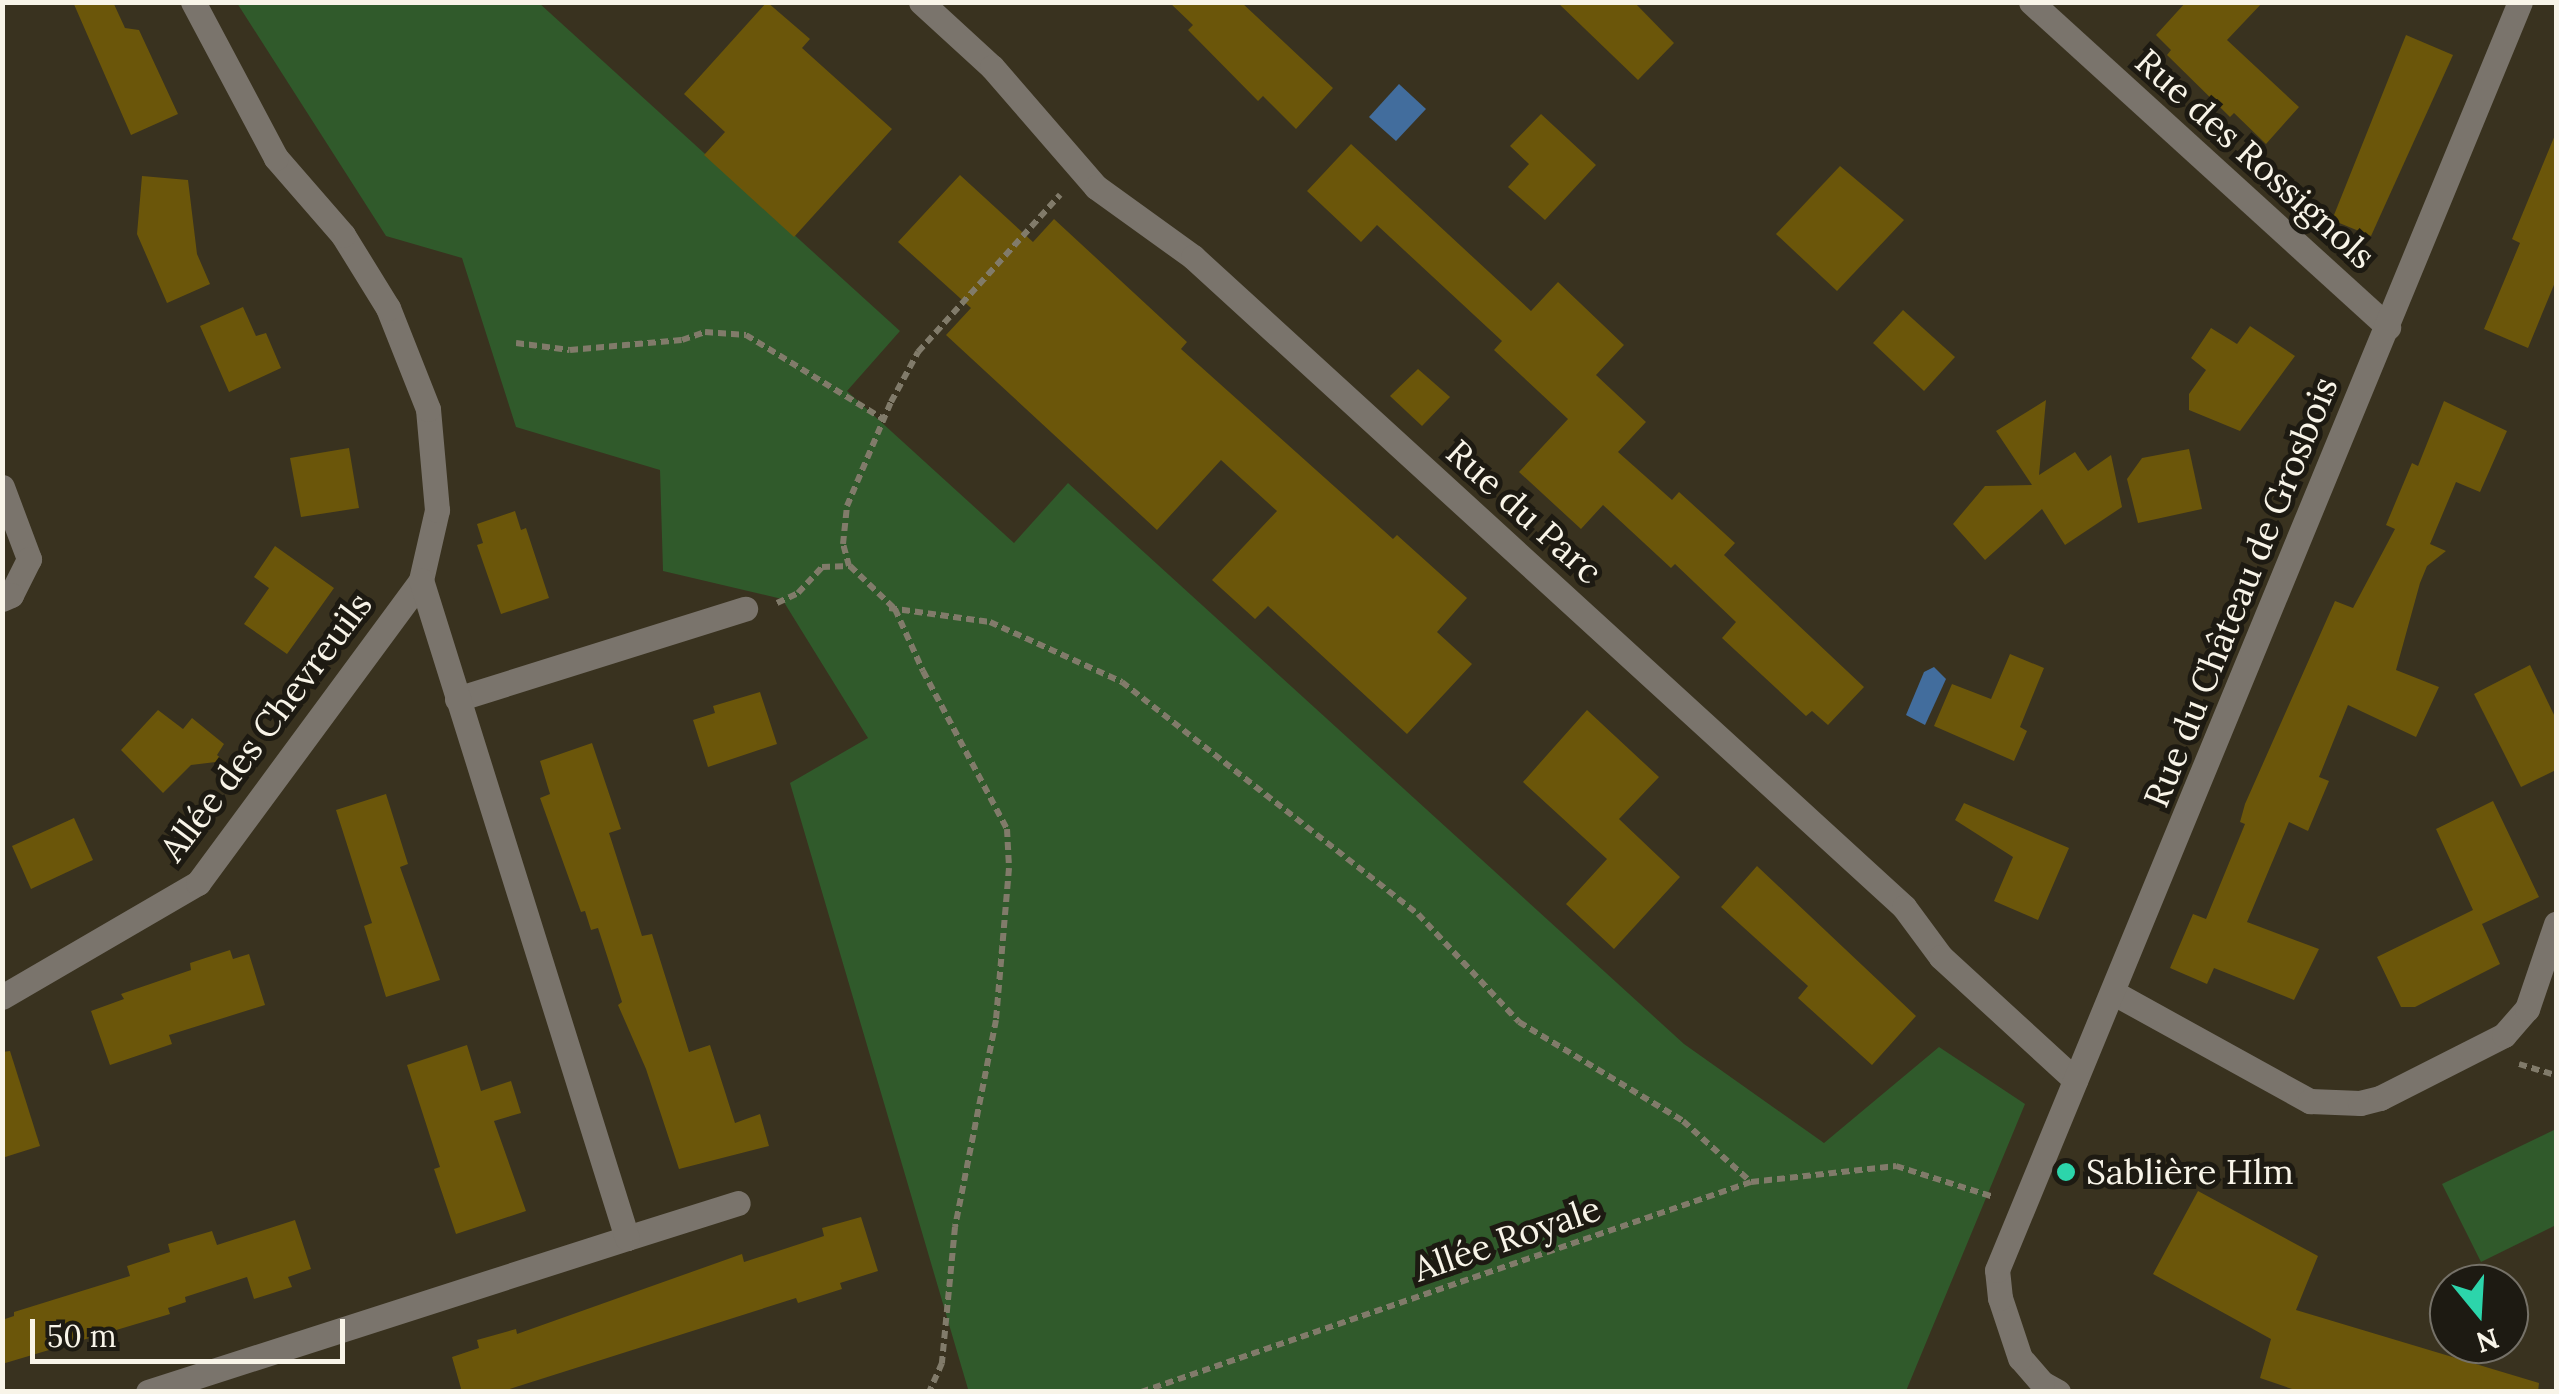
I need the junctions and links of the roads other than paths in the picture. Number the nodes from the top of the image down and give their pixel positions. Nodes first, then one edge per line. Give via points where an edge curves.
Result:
1 (193, 2) edge
2 (921, 2) edge
3 (2032, 2) edge
4 (2520, 2) edge
5 (2388, 327) junction
6 (2, 487) edge
7 (421, 580) junction
8 (2, 599) edge
9 (743, 610) road end
10 (456, 699) junction
11 (2556, 924) edge
12 (2114, 994) junction
13 (2, 997) edge
14 (2075, 1080) junction
15 (738, 1202) dead end
16 (627, 1238) junction
17 (148, 1392) edge
18 (2058, 1392) edge

1 - 7 street, Allée des Chevreuils via 276,158 343,234 388,308 428,409 437,510
2 - 14 street, Rue du Parc via 992,67 1084,174 1208,270 1904,907 1941,958
3 - 5 street, Rue des Rossignols
4 - 5 street, Rue du Château de Grosbois
5 - 12 street, Rue du Château de Grosbois
6 - 8 street via 29,559 11,595
7 - 10 street, Allée des Chevreuils
7 - 13 street, Allée des Chevreuils via 198,883
9 - 10 street
10 - 16 street, Allée des Chevreuils
11 - 12 street via 2527,1009 2504,1034 2360,1102 2310,1100
12 - 14 street, Rue du Château de Grosbois
14 - 18 street, Rue du Château de Grosbois via 1997,1270 2020,1358
15 - 16 street
16 - 17 street

